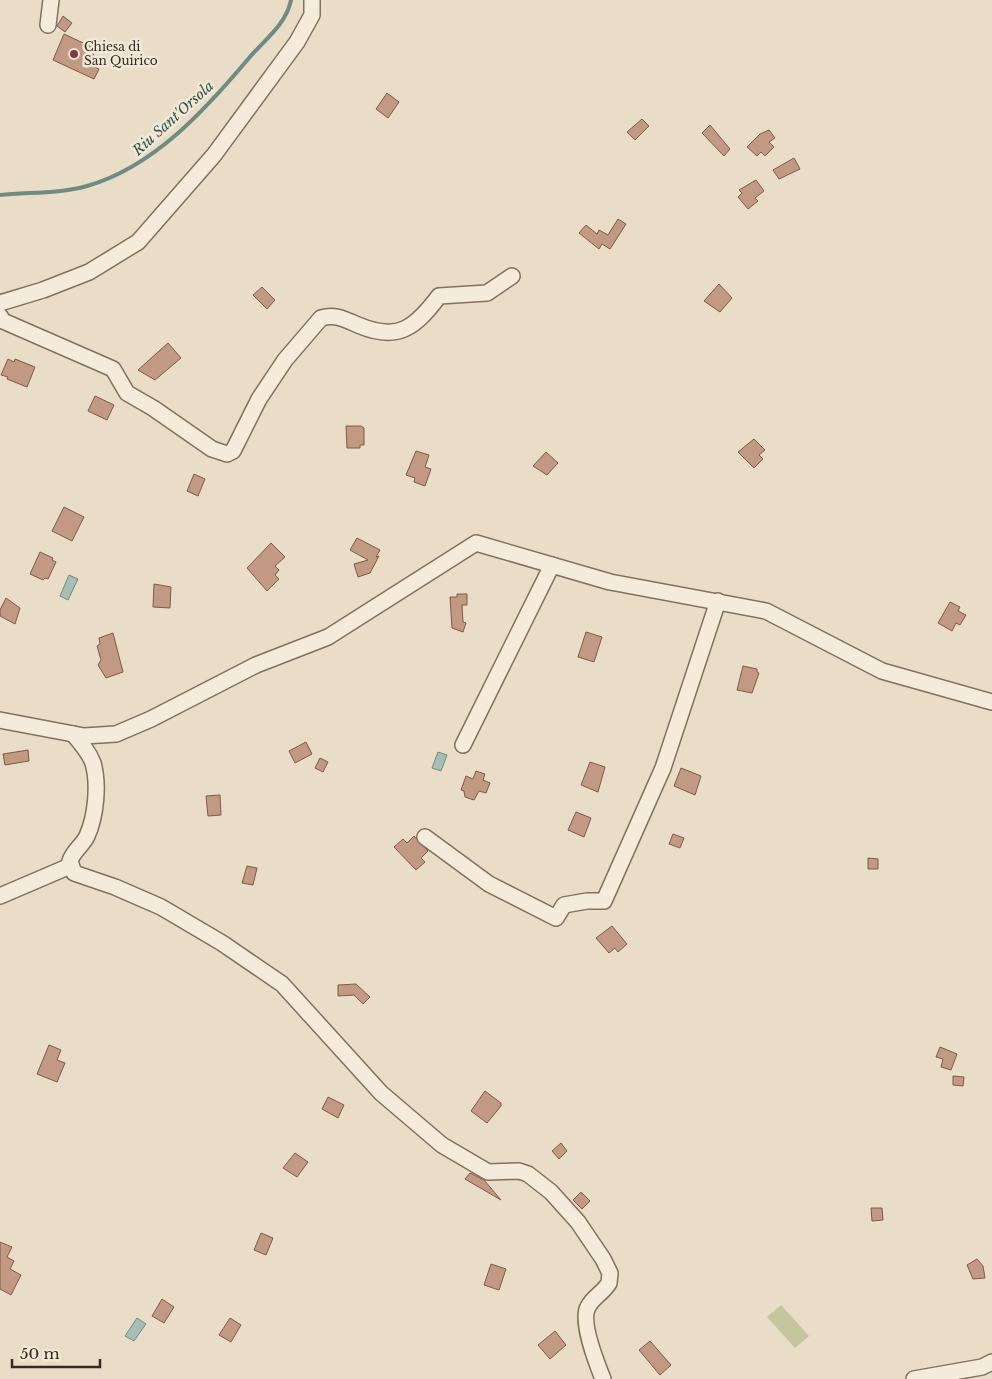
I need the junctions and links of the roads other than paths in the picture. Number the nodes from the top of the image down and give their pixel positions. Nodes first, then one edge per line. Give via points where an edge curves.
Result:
1 (51, 0) edge
2 (312, 0) edge
3 (48, 25) dead end
4 (512, 276) dead end
5 (0, 303) edge
6 (0, 316) edge
7 (552, 565) junction
8 (718, 601) junction
9 (992, 702) edge
10 (0, 720) edge
11 (73, 734) junction
12 (463, 745) dead end
13 (425, 837) dead end
14 (70, 866) junction
15 (0, 896) edge
16 (992, 1362) edge
17 (603, 1379) edge
18 (914, 1379) edge

1 - 3 street
2 - 5 street via 312,15 297,42 214,156 138,242 89,272
4 - 6 street via 487,293 439,296 416,324 399,331 369,330 337,316 321,318 259,399 233,451 227,454 196,440 179,425 127,393 113,369 3,321
7 - 8 street via 610,582
7 - 11 street via 476,543 328,637 256,665 116,734
7 - 12 street
8 - 9 street via 766,611 882,671
8 - 13 street via 663,768 604,902 564,905 556,918 489,884
10 - 11 street
11 - 14 street via 93,764 95,787 94,814 87,836 71,857
14 - 15 street
14 - 17 street via 77,876 115,887 161,907 282,984 381,1093 442,1145 488,1172 519,1171 528,1174 551,1192 578,1222 610,1273 609,1284 587,1308 585,1317
16 - 18 street via 982,1367

